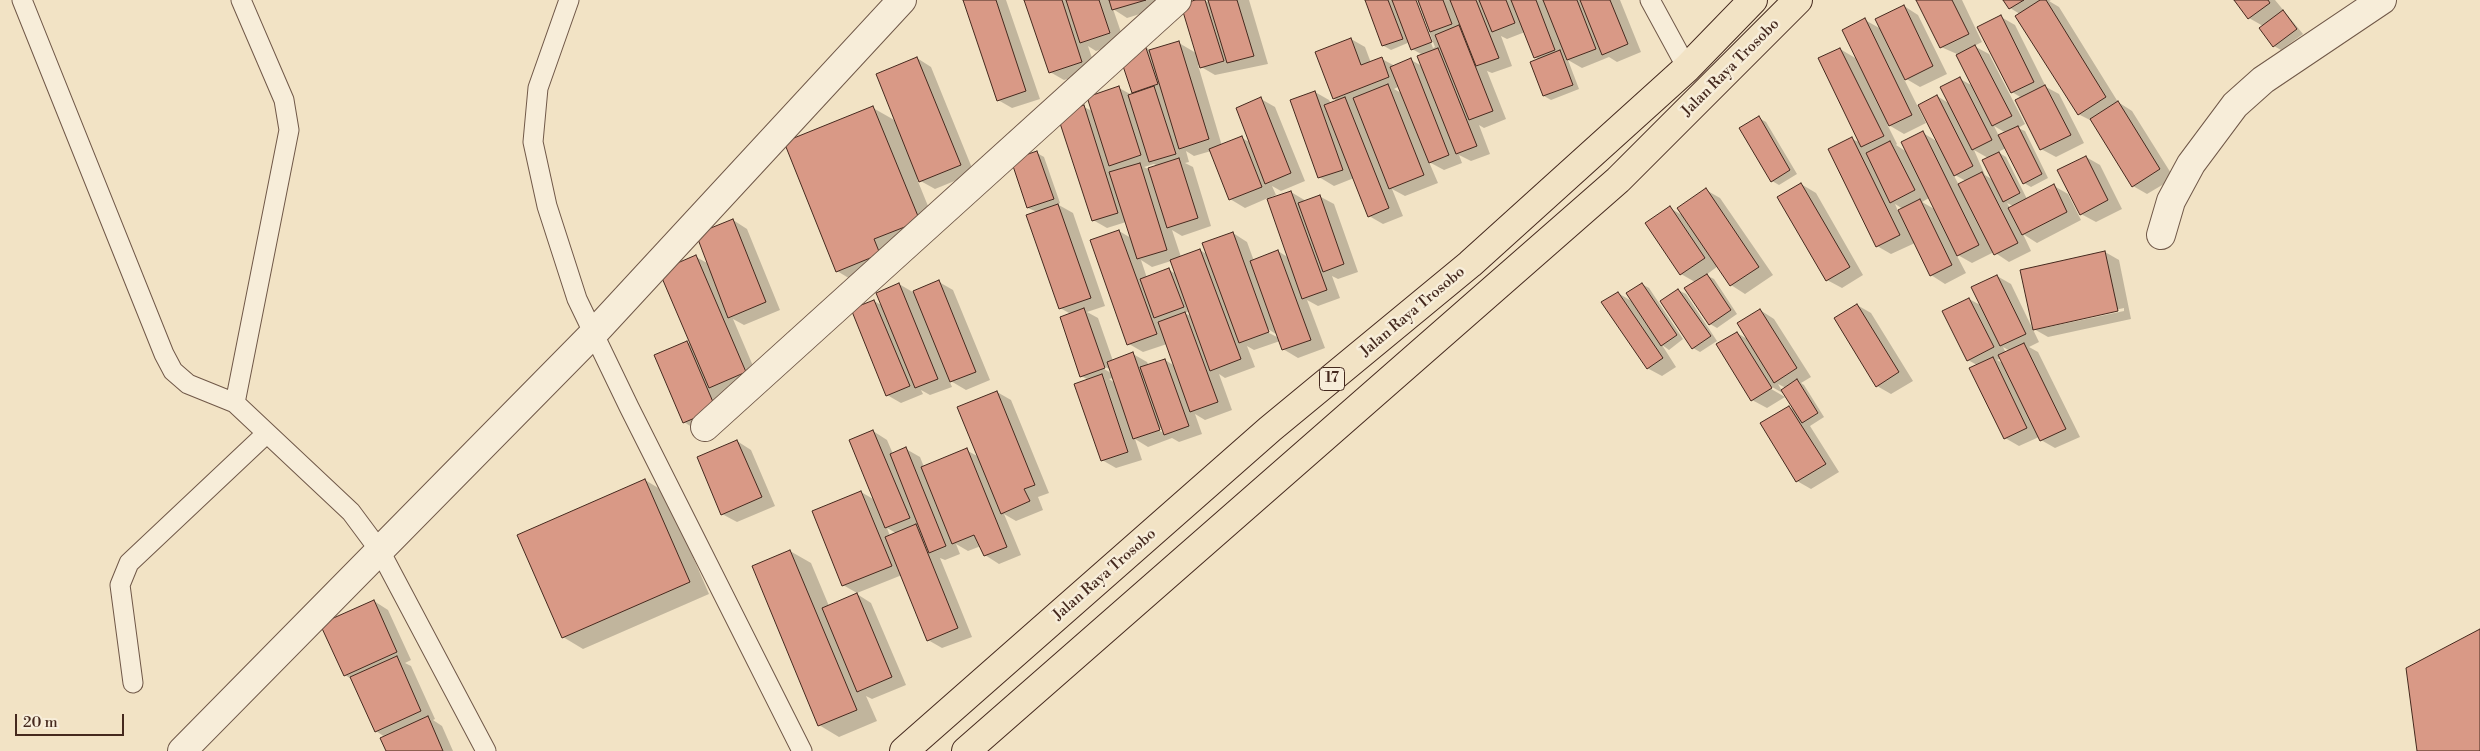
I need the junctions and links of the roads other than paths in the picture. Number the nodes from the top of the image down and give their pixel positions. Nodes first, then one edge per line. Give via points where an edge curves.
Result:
1 (22, 0) edge
2 (241, 0) edge
3 (569, 0) edge
4 (902, 0) edge
5 (1177, 0) edge
6 (1650, 0) edge
7 (1753, 0) edge
8 (1798, 0) edge
9 (2382, 0) edge
10 (1687, 68) junction
11 (2161, 235) dead end
12 (593, 331) junction
13 (235, 403) junction
14 (705, 427) dead end
15 (267, 433) junction
16 (375, 546) junction
17 (133, 683) dead end
18 (182, 751) edge
19 (486, 751) edge
20 (802, 751) edge
21 (904, 751) edge
22 (966, 751) edge

1 - 13 lane via 164,354 173,371 188,384
2 - 13 lane via 284,100 289,130
3 - 12 lane via 538,88 533,142 547,206 577,299
4 - 12 street
5 - 14 street
6 - 10 lane
7 - 10 highway, Jalan Raya Trosobo / 17
8 - 22 highway, Jalan Raya Trosobo / 17 via 1618,180
9 - 11 street via 2263,80 2235,105 2191,164 2171,201
10 - 21 highway, Jalan Raya Trosobo / 17 via 1470,264 1270,429
12 - 16 street
12 - 20 lane
13 - 15 lane
15 - 16 lane via 351,512
15 - 17 lane via 129,563 120,585
16 - 18 street
16 - 19 lane

